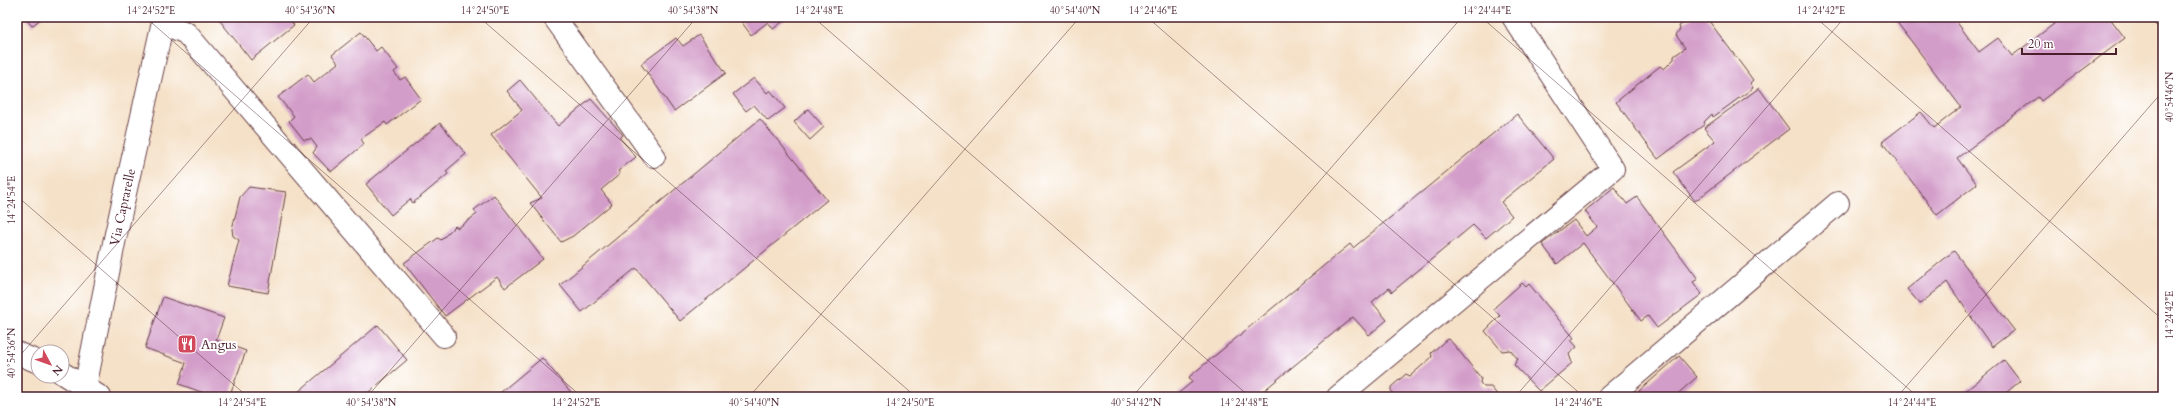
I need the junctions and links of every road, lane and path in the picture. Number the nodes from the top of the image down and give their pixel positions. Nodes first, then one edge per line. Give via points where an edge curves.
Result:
1 (554, 17) edge
2 (1513, 17) edge
3 (164, 20) edge
4 (654, 156) dead end
5 (1838, 203) dead end
6 (444, 336) dead end
7 (17, 353) edge
8 (30, 359) edge
9 (70, 379) edge
10 (89, 394) edge
11 (1338, 397) edge
12 (1609, 397) edge

1 - 4 street
2 - 11 street via 1613,168
3 - 6 street via 186,33
3 - 10 street, Via Caprarelle via 114,243
5 - 12 street
7 - 8 street
9 - 10 street

